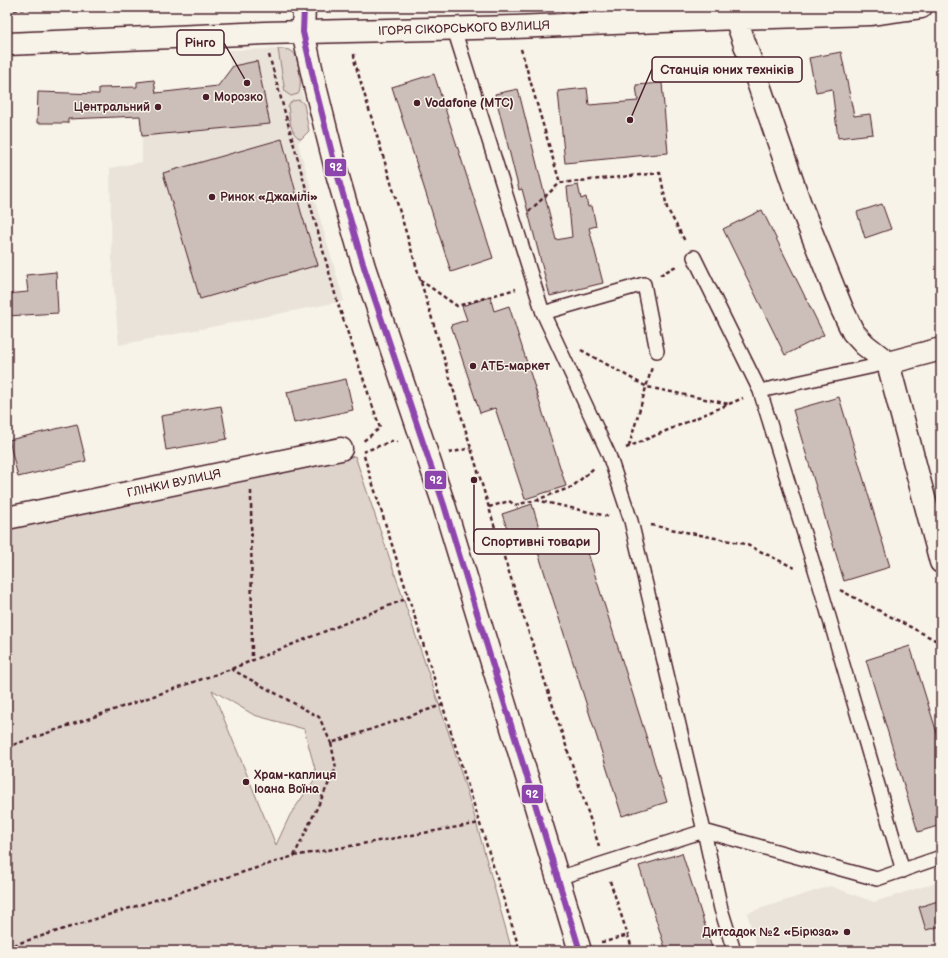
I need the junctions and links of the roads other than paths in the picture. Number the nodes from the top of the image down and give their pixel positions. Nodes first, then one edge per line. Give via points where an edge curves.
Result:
1 (304, 7) edge
2 (921, 7) edge
3 (735, 12) edge
4 (454, 29) junction
5 (303, 32) junction
6 (7, 44) edge
7 (694, 257) road end
8 (543, 313) junction
9 (941, 349) edge
10 (657, 351) road end
11 (888, 363) junction
12 (760, 391) junction
13 (354, 447) road end
14 (7, 518) edge
15 (941, 562) edge
16 (704, 831) junction
17 (941, 858) edge
18 (903, 871) junction
19 (558, 878) junction
20 (580, 951) edge
21 (734, 951) edge

1 - 5 street
2 - 3 street, ІГОРЯ СІКОРСЬКОГО ВУЛИЦЯ via 870,14
3 - 4 street, ІГОРЯ СІКОРСЬКОГО ВУЛИЦЯ
3 - 11 street via 800,204 852,332
4 - 5 street, ІГОРЯ СІКОРСЬКОГО ВУЛИЦЯ
4 - 8 lane
5 - 6 street, ІГОРЯ СІКОРСЬКОГО ВУЛИЦЯ
5 - 19 street via 336,170 364,267 444,505
7 - 12 lane
8 - 10 lane via 644,284
8 - 16 lane via 609,455 631,521
9 - 11 street
11 - 12 lane
11 - 15 street
12 - 18 lane
13 - 14 street, ГЛІНКИ ВУЛИЦЯ
16 - 18 lane via 877,879
16 - 19 lane
16 - 21 lane via 721,909
17 - 18 lane
19 - 20 street

